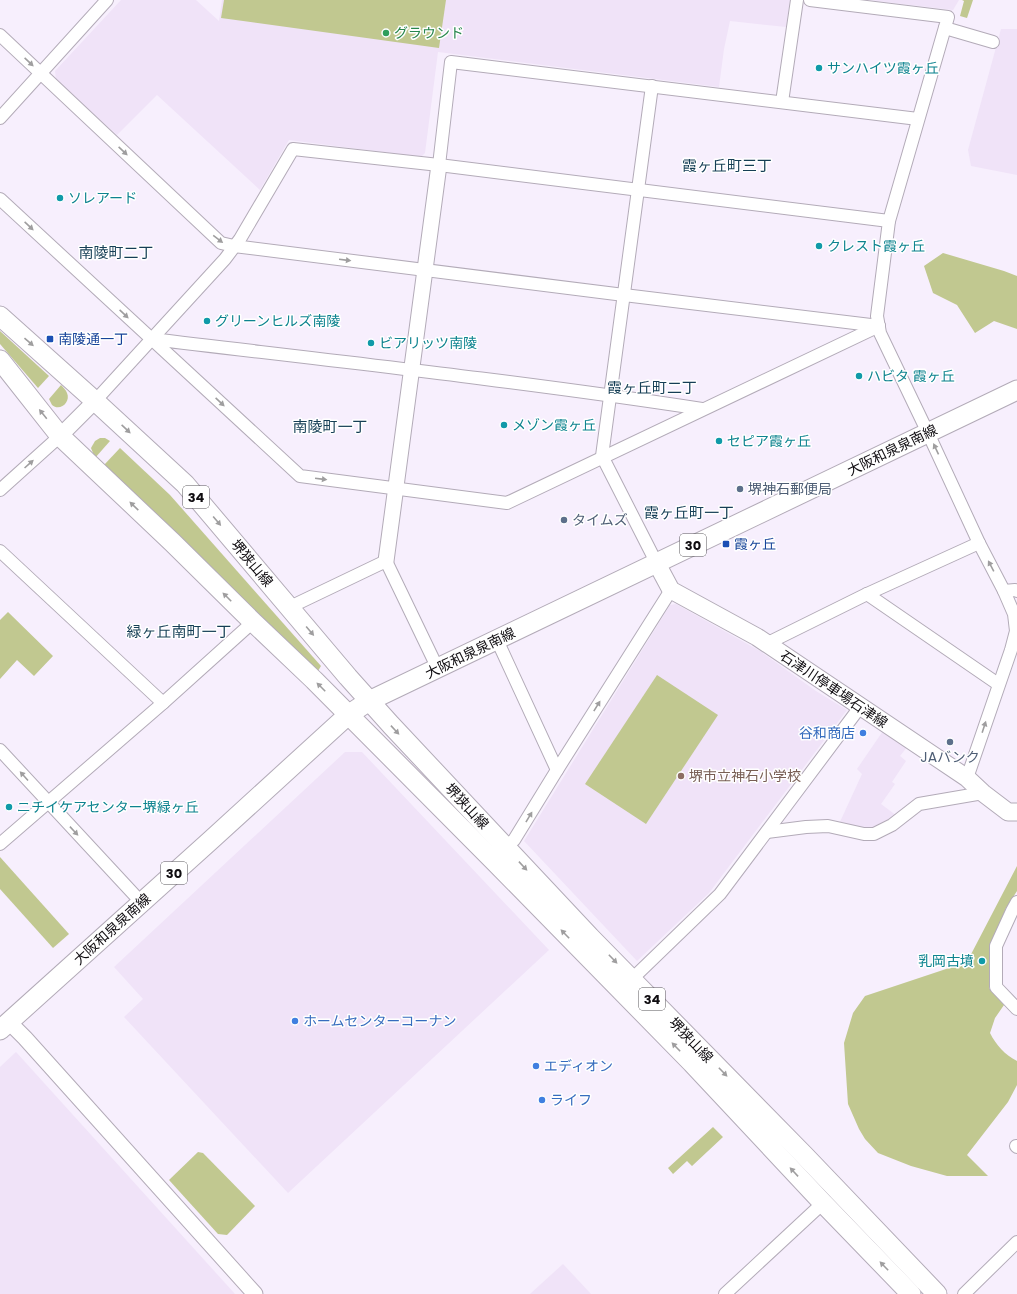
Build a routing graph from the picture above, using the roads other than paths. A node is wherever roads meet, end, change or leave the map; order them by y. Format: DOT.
graph roads {
  1 [pos="107,0"];
  2 [pos="797,0"];
  3 [pos="810,0"];
  4 [pos="945,28"];
  5 [pos="0,35"];
  6 [pos="992,42"];
  7 [pos="41,73"];
  8 [pos="652,86"];
  9 [pos="782,102"];
  10 [pos="0,118"];
  11 [pos="918,119"];
  12 [pos="439,165"];
  13 [pos="639,190"];
  14 [pos="0,199"];
  15 [pos="889,221"];
  16 [pos="234,246"];
  17 [pos="425,270"];
  18 [pos="624,295"];
  19 [pos="0,316"];
  20 [pos="879,326"];
  21 [pos="151,339"];
  22 [pos="0,360"];
  23 [pos="412,370"];
  24 [pos="1017,390"];
  25 [pos="611,395"];
  26 [pos="95,401"];
  27 [pos="702,409"];
  28 [pos="928,433"];
  29 [pos="60,436"];
  30 [pos="602,456"];
  31 [pos="396,488"];
  32 [pos="0,490"];
  33 [pos="979,543"];
  34 [pos="0,551"];
  35 [pos="386,561"];
  36 [pos="656,562"];
  37 [pos="671,590"];
  38 [pos="1004,591"];
  39 [pos="1017,591"];
  40 [pos="867,594"];
  41 [pos="290,607"];
  42 [pos="253,622"];
  43 [pos="497,640"];
  44 [pos="766,644"];
  45 [pos="438,669"];
  46 [pos="998,684"];
  47 [pos="369,701"];
  48 [pos="163,703"];
  49 [pos="860,707"];
  50 [pos="348,715"];
  51 [pos="0,750"];
  52 [pos="557,770"];
  53 [pos="967,778"];
  54 [pos="983,793"];
  55 [pos="48,802"];
  56 [pos="1014,816"];
  57 [pos="767,832"];
  58 [pos="0,844"];
  59 [pos="505,847"];
  60 [pos="141,902"];
  61 [pos="1015,909"];
  62 [pos="632,979"];
  63 [pos="1017,1009"];
  64 [pos="4,1026"];
  65 [pos="823,1203"];
  66 [pos="1017,1242"];
  67 [pos="255,1294"];
  68 [pos="725,1294"];
  69 [pos="911,1294"];
  70 [pos="938,1294"];
  71 [pos="964,1294"];
  1 -- 7 [label="street"];
  2 -- 9 [label="street"];
  3 -- 4 [label="street"];
  4 -- 6 [label="street"];
  4 -- 11 [label="street"];
  5 -- 7 [label="street, one-way"];
  7 -- 10 [label="street"];
  7 -- 16 [label="street, one-way"];
  8 -- 9 [label="street"];
  8 -- 12 [label="street"];
  8 -- 13 [label="street"];
  9 -- 11 [label="street"];
  11 -- 15 [label="street"];
  12 -- 13 [label="street"];
  12 -- 16 [label="street"];
  12 -- 17 [label="street"];
  13 -- 15 [label="street"];
  13 -- 18 [label="street"];
  14 -- 21 [label="street, one-way"];
  15 -- 20 [label="street"];
  16 -- 17 [label="street, one-way"];
  16 -- 21 [label="street"];
  17 -- 18 [label="street"];
  17 -- 23 [label="street"];
  18 -- 20 [label="street"];
  18 -- 25 [label="street"];
  19 -- 26 [label="main road, 堺狭山線 / 34, one-way"];
  20 -- 27 [label="street"];
  20 -- 28 [label="street"];
  21 -- 23 [label="street"];
  21 -- 26 [label="street"];
  21 -- 31 [label="street, one-way"];
  29 -- 22 [label="main road, 堺狭山線 / 34, one-way"];
  23 -- 25 [label="street"];
  23 -- 31 [label="street"];
  24 -- 28 [label="main road, 大阪和泉泉南線 / 30"];
  25 -- 27 [label="street"];
  25 -- 30 [label="street"];
  26 -- 29 [label="street"];
  26 -- 41 [label="main road, 堺狭山線 / 34, one-way"];
  27 -- 30 [label="street"];
  33 -- 28 [label="street, one-way"];
  28 -- 36 [label="main road, 大阪和泉泉南線 / 30"];
  32 -- 29 [label="street, one-way"];
  42 -- 29 [label="main road, 堺狭山線 / 34, one-way"];
  30 -- 31 [label="street"];
  30 -- 36 [label="street"];
  31 -- 35 [label="street"];
  38 -- 33 [label="street, one-way"];
  33 -- 40 [label="street"];
  34 -- 48 [label="street"];
  35 -- 41 [label="street"];
  35 -- 45 [label="street"];
  36 -- 37 [label="main road"];
  36 -- 43 [label="main road, 大阪和泉泉南線 / 30"];
  37 -- 44 [label="main road, 石津川停車場石津線"];
  52 -- 37 [label="street, one-way"];
  38 -- 39 [label="street"];
  38 -- 46 [label="street"];
  40 -- 44 [label="street"];
  40 -- 46 [label="street"];
  41 -- 47 [label="main road, 堺狭山線 / 34, one-way"];
  42 -- 48 [label="street"];
  50 -- 42 [label="main road, 堺狭山線 / 34, one-way"];
  43 -- 45 [label="main road, 大阪和泉泉南線 / 30"];
  43 -- 52 [label="street"];
  44 -- 49 [label="main road, 石津川停車場石津線"];
  45 -- 47 [label="main road, 大阪和泉泉南線 / 30"];
  53 -- 46 [label="street, one-way"];
  47 -- 50 [label="main road, 大阪和泉泉南線 / 30"];
  47 -- 59 [label="main road, 堺狭山線 / 34, one-way"];
  48 -- 55 [label="street"];
  49 -- 53 [label="main road, 石津川停車場石津線"];
  49 -- 57 [label="street"];
  50 -- 60 [label="main road, 大阪和泉泉南線 / 30"];
  65 -- 50 [label="main road, 堺狭山線 / 34, one-way"];
  55 -- 51 [label="street, one-way"];
  59 -- 52 [label="street, one-way"];
  53 -- 54 [label="main road, 石津川停車場石津線"];
  54 -- 56 [label="main road, 石津川停車場石津線"];
  54 -- 57 [label="street"];
  55 -- 58 [label="street"];
  55 -- 60 [label="street, one-way"];
  57 -- 62 [label="street"];
  59 -- 62 [label="main road, 堺狭山線 / 34, one-way"];
  60 -- 64 [label="main road, 大阪和泉泉南線 / 30"];
  61 -- 63 [label="street"];
  62 -- 70 [label="main road, 堺狭山線 / 34, one-way"];
  64 -- 67 [label="street"];
  65 -- 68 [label="street"];
  69 -- 65 [label="main road, 堺狭山線 / 34, one-way"];
  66 -- 71 [label="street"];
}
